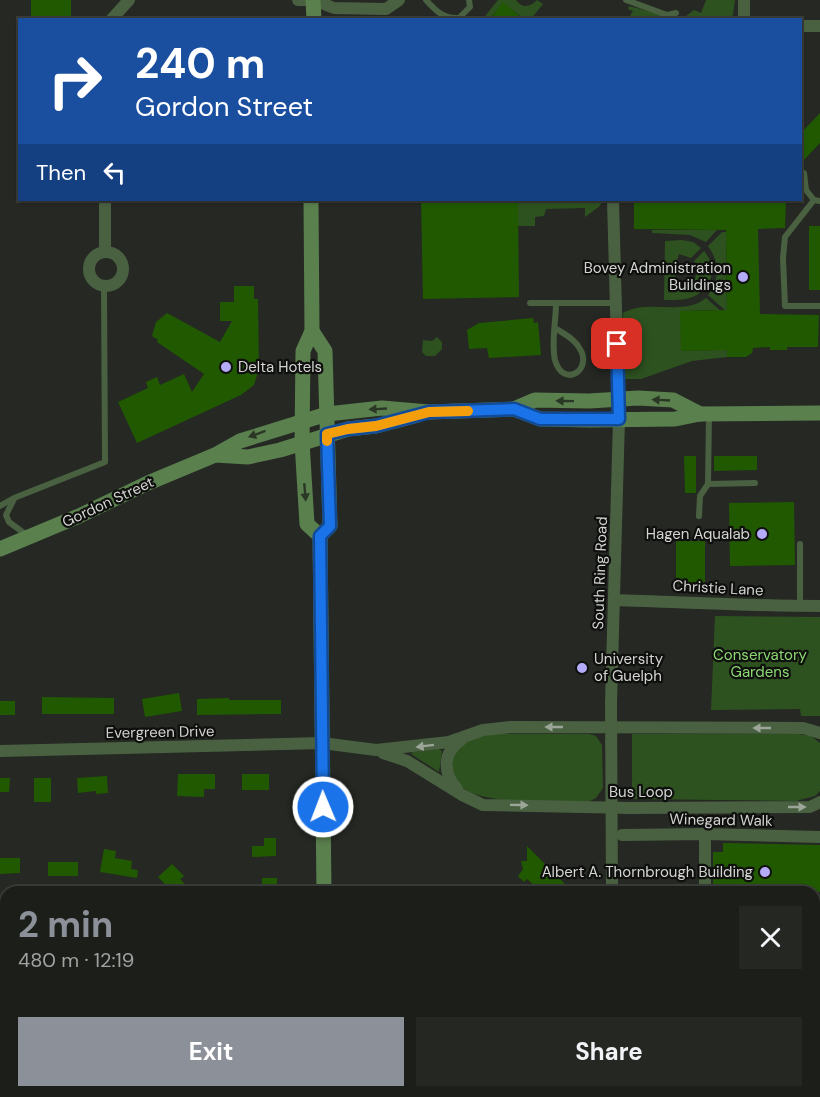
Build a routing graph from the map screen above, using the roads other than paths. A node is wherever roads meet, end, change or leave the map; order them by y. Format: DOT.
graph roads {
  1 [pos="129,0"];
  2 [pos="298,0"];
  3 [pos="314,0"];
  4 [pos="399,0"];
  5 [pos="426,0"];
  6 [pos="475,0"];
  7 [pos="626,0"];
  8 [pos="744,0"];
  9 [pos="469,3"];
  10 [pos="676,13"];
  11 [pos="113,18"];
  12 [pos="314,18"];
  13 [pos="446,18"];
  14 [pos="459,18"];
  15 [pos="744,18"];
  16 [pos="802,26"];
  17 [pos="820,26"];
  18 [pos="804,173"];
  19 [pos="817,200"];
  20 [pos="105,201"];
  21 [pos="311,201"];
  22 [pos="613,201"];
  23 [pos="105,252"];
  24 [pos="104,286"];
  25 [pos="530,303"];
  26 [pos="556,303"];
  27 [pos="616,303"];
  28 [pos="820,306"];
  29 [pos="555,328"];
  30 [pos="312,332"];
  31 [pos="619,399"];
  32 [pos="514,409"];
  33 [pos="429,412"];
  34 [pos="820,413"];
  35 [pos="327,414"];
  36 [pos="704,414"];
  37 [pos="619,419"];
  38 [pos="303,421"];
  39 [pos="327,434"];
  40 [pos="302,442"];
  41 [pos="215,455"];
  42 [pos="755,483"];
  43 [pos="708,484"];
  44 [pos="14,498"];
  45 [pos="0,506"];
  46 [pos="699,516"];
  47 [pos="320,536"];
  48 [pos="29,537"];
  49 [pos="800,544"];
  50 [pos="0,549"];
  51 [pos="614,600"];
  52 [pos="800,606"];
  53 [pos="820,606"];
  54 [pos="612,728"];
  55 [pos="820,733"];
  56 [pos="472,734"];
  57 [pos="322,743"];
  58 [pos="376,750"];
  59 [pos="0,751"];
  60 [pos="462,795"];
  61 [pos="820,802"];
  62 [pos="613,807"];
  63 [pos="705,834"];
  64 [pos="621,835"];
  65 [pos="820,837"];
  66 [pos="324,886"];
  67 [pos="612,886"];
  68 [pos="705,886"];
  1 -- 11 [label="street"];
  2 -- 3 [label="street"];
  3 -- 4 [label="street"];
  3 -- 12 [label="main road"];
  5 -- 13 [label="lane"];
  6 -- 9 [label="lane"];
  7 -- 10 [label="lane"];
  8 -- 15 [label="street"];
  9 -- 14 [label="lane"];
  16 -- 17 [label="street"];
  18 -- 19 [label="lane"];
  19 -- 28 [label="lane"];
  20 -- 23 [label="street"];
  21 -- 30 [label="main road"];
  22 -- 27 [label="street, South Ring Road"];
  23 -- 24 [label="street"];
  23 -- 24 [label="street"];
  24 -- 44 [label="lane"];
  25 -- 26 [label="lane"];
  26 -- 27 [label="lane"];
  26 -- 29 [label="lane"];
  27 -- 31 [label="street, South Ring Road"];
  29 -- 29 [label="lane"];
  30 -- 35 [label="main road"];
  30 -- 38 [label="main road"];
  31 -- 32 [label="main road, Gordon Street, one-way"];
  36 -- 31 [label="main road, Gordon Street, one-way"];
  31 -- 37 [label="street, South Ring Road"];
  32 -- 33 [label="main road, Gordon Street"];
  32 -- 37 [label="main road, Gordon Street"];
  33 -- 35 [label="main road, Gordon Street, one-way"];
  33 -- 39 [label="main road, Gordon Street"];
  34 -- 36 [label="main road, Gordon Street"];
  35 -- 38 [label="main road, Gordon Street"];
  35 -- 39 [label="main road"];
  36 -- 37 [label="main road, Gordon Street"];
  36 -- 43 [label="lane"];
  37 -- 51 [label="street, South Ring Road"];
  38 -- 40 [label="main road"];
  38 -- 41 [label="main road, Gordon Street, one-way"];
  39 -- 40 [label="main road, Gordon Street"];
  39 -- 47 [label="main road"];
  40 -- 41 [label="main road, Gordon Street"];
  40 -- 47 [label="main road, one-way"];
  41 -- 48 [label="main road, Gordon Street"];
  42 -- 43 [label="lane"];
  43 -- 46 [label="lane"];
  44 -- 45 [label="lane"];
  44 -- 48 [label="lane"];
  47 -- 57 [label="main road"];
  48 -- 50 [label="main road, Gordon Street"];
  49 -- 52 [label="lane"];
  51 -- 52 [label="street, Christie Lane"];
  51 -- 54 [label="street, South Ring Road"];
  52 -- 53 [label="street, Christie Lane"];
  55 -- 54 [label="street, Bus Loop, one-way"];
  54 -- 56 [label="street, Bus Loop, one-way"];
  54 -- 62 [label="street, South Ring Road"];
  56 -- 58 [label="street, Bus Loop, one-way"];
  56 -- 60 [label="street, Bus Loop"];
  57 -- 58 [label="street, Bus Loop"];
  57 -- 59 [label="street, Evergreen Drive"];
  57 -- 66 [label="main road"];
  58 -- 60 [label="street, Bus Loop"];
  60 -- 62 [label="street, Bus Loop, one-way"];
  62 -- 61 [label="street, Bus Loop, one-way"];
  62 -- 67 [label="street, South Ring Road"];
  63 -- 64 [label="street, Winegard Walk"];
  63 -- 65 [label="street, Winegard Walk"];
  63 -- 68 [label="street"];
}
